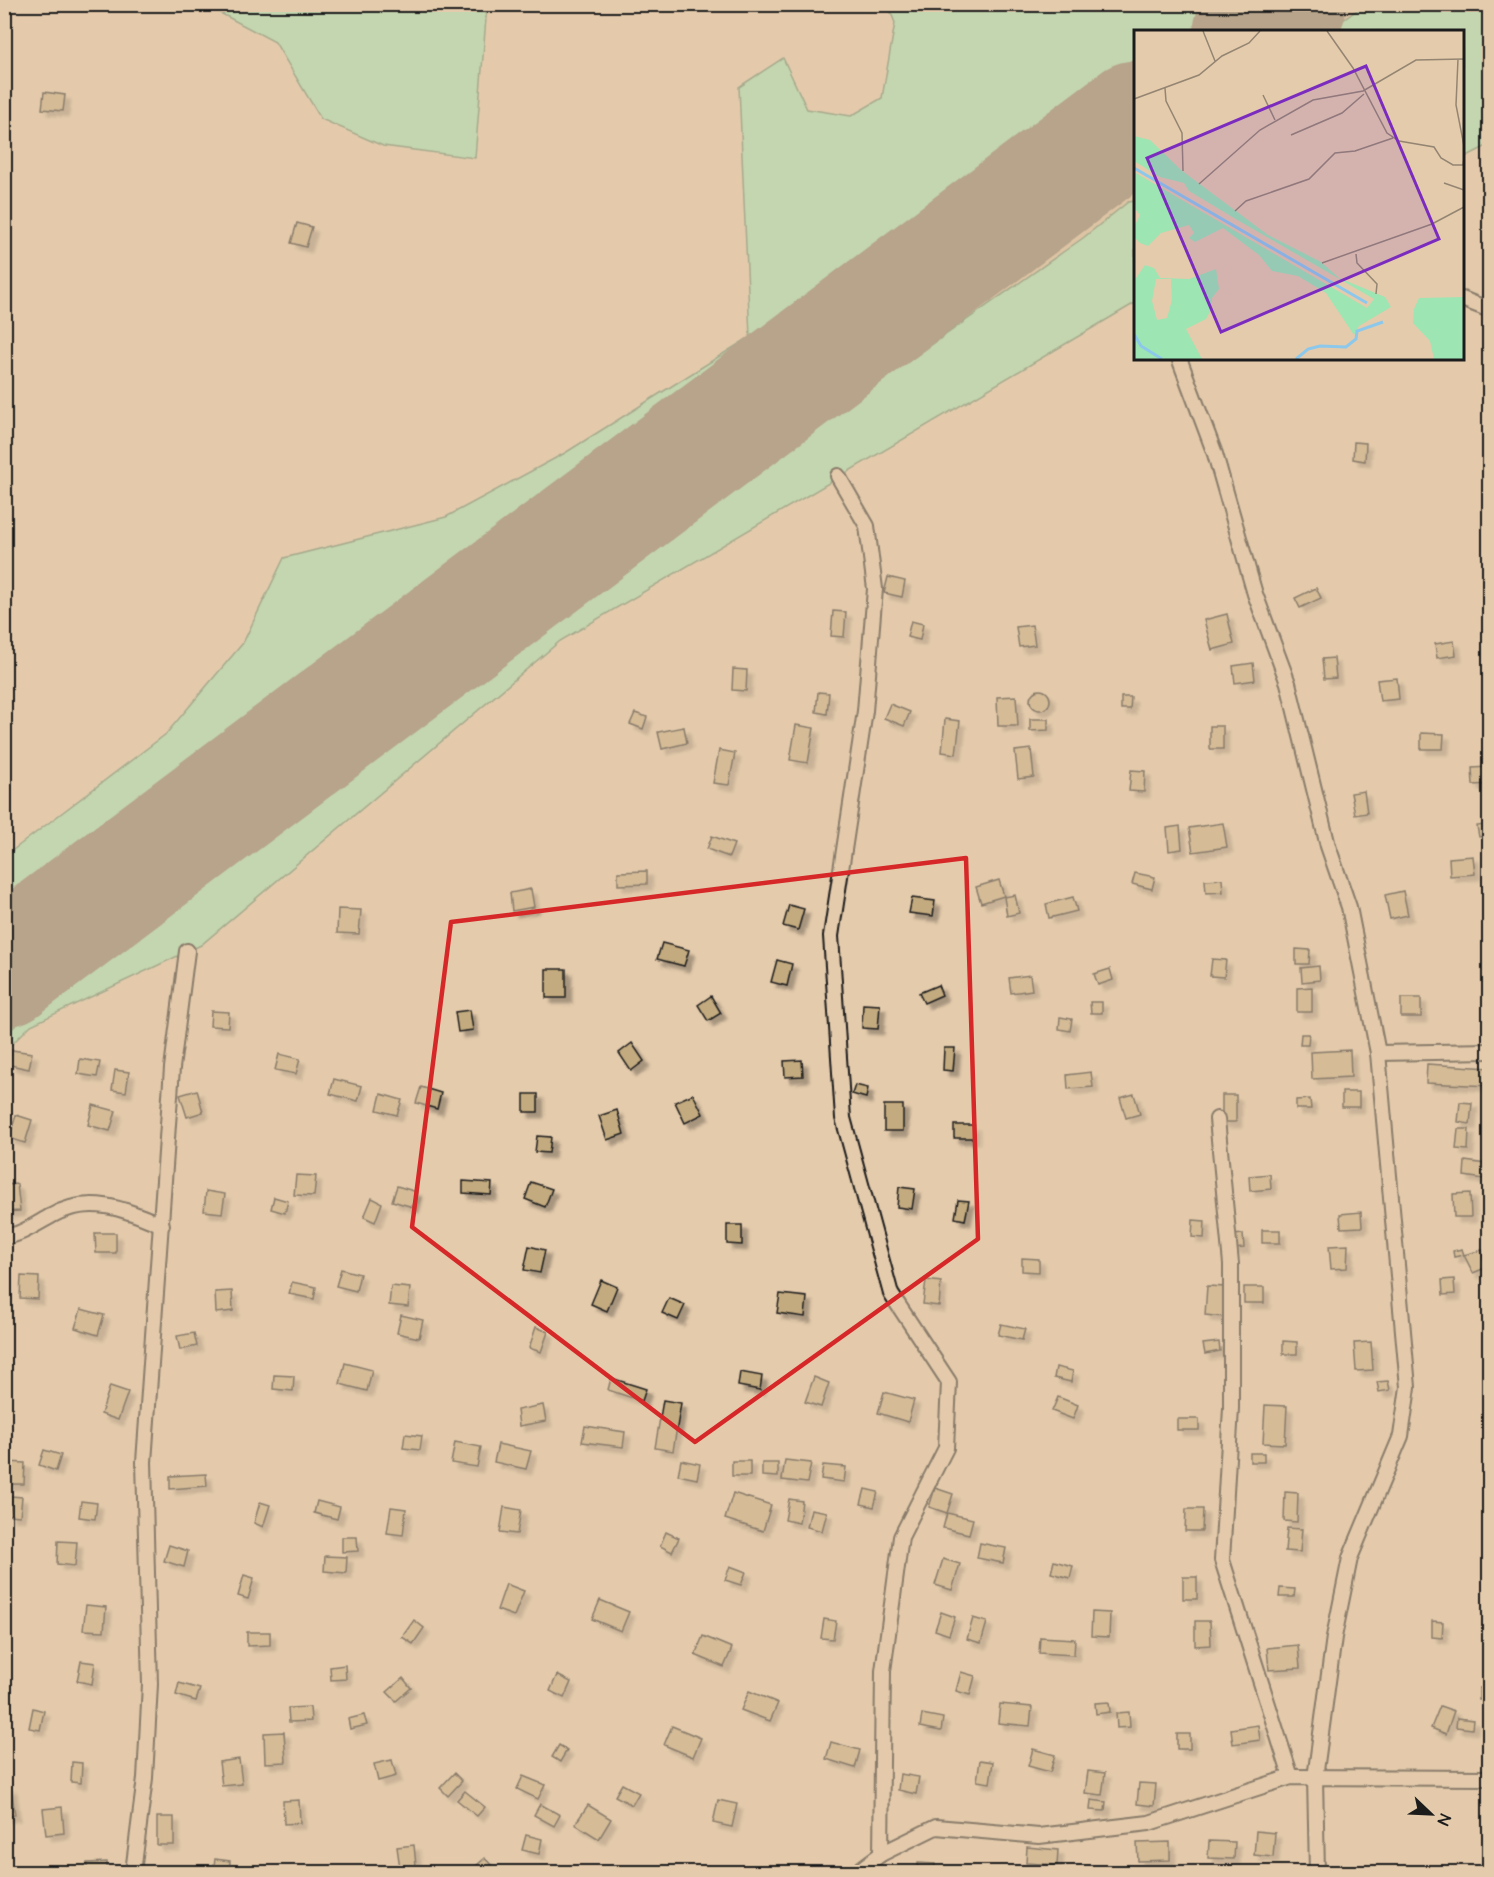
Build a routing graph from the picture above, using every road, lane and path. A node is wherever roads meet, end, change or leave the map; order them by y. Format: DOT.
graph roads {
  1 [pos="1464,300"];
  2 [pos="1490,310"];
  3 [pos="1180,360"];
  4 [pos="838,476"];
  5 [pos="187,951"];
  6 [pos="1490,1051"];
  7 [pos="1378,1053"];
  8 [pos="1217,1119"];
  9 [pos="162,1225"];
  10 [pos="4,1237"];
  11 [pos="1291,1777"];
  12 [pos="1315,1778"];
  13 [pos="1490,1778"];
  14 [pos="881,1854"];
  15 [pos="134,1872"];
  16 [pos="857,1872"];
  17 [pos="1317,1872"];
  1 -- 2 [label="street"];
  3 -- 7 [label="street"];
  4 -- 14 [label="street"];
  5 -- 9 [label="street"];
  6 -- 7 [label="street"];
  7 -- 12 [label="street"];
  8 -- 11 [label="street"];
  9 -- 10 [label="street"];
  9 -- 15 [label="street"];
  11 -- 12 [label="street"];
  11 -- 14 [label="street"];
  12 -- 13 [label="street"];
  12 -- 17 [label="street"];
  14 -- 16 [label="street"];
}
